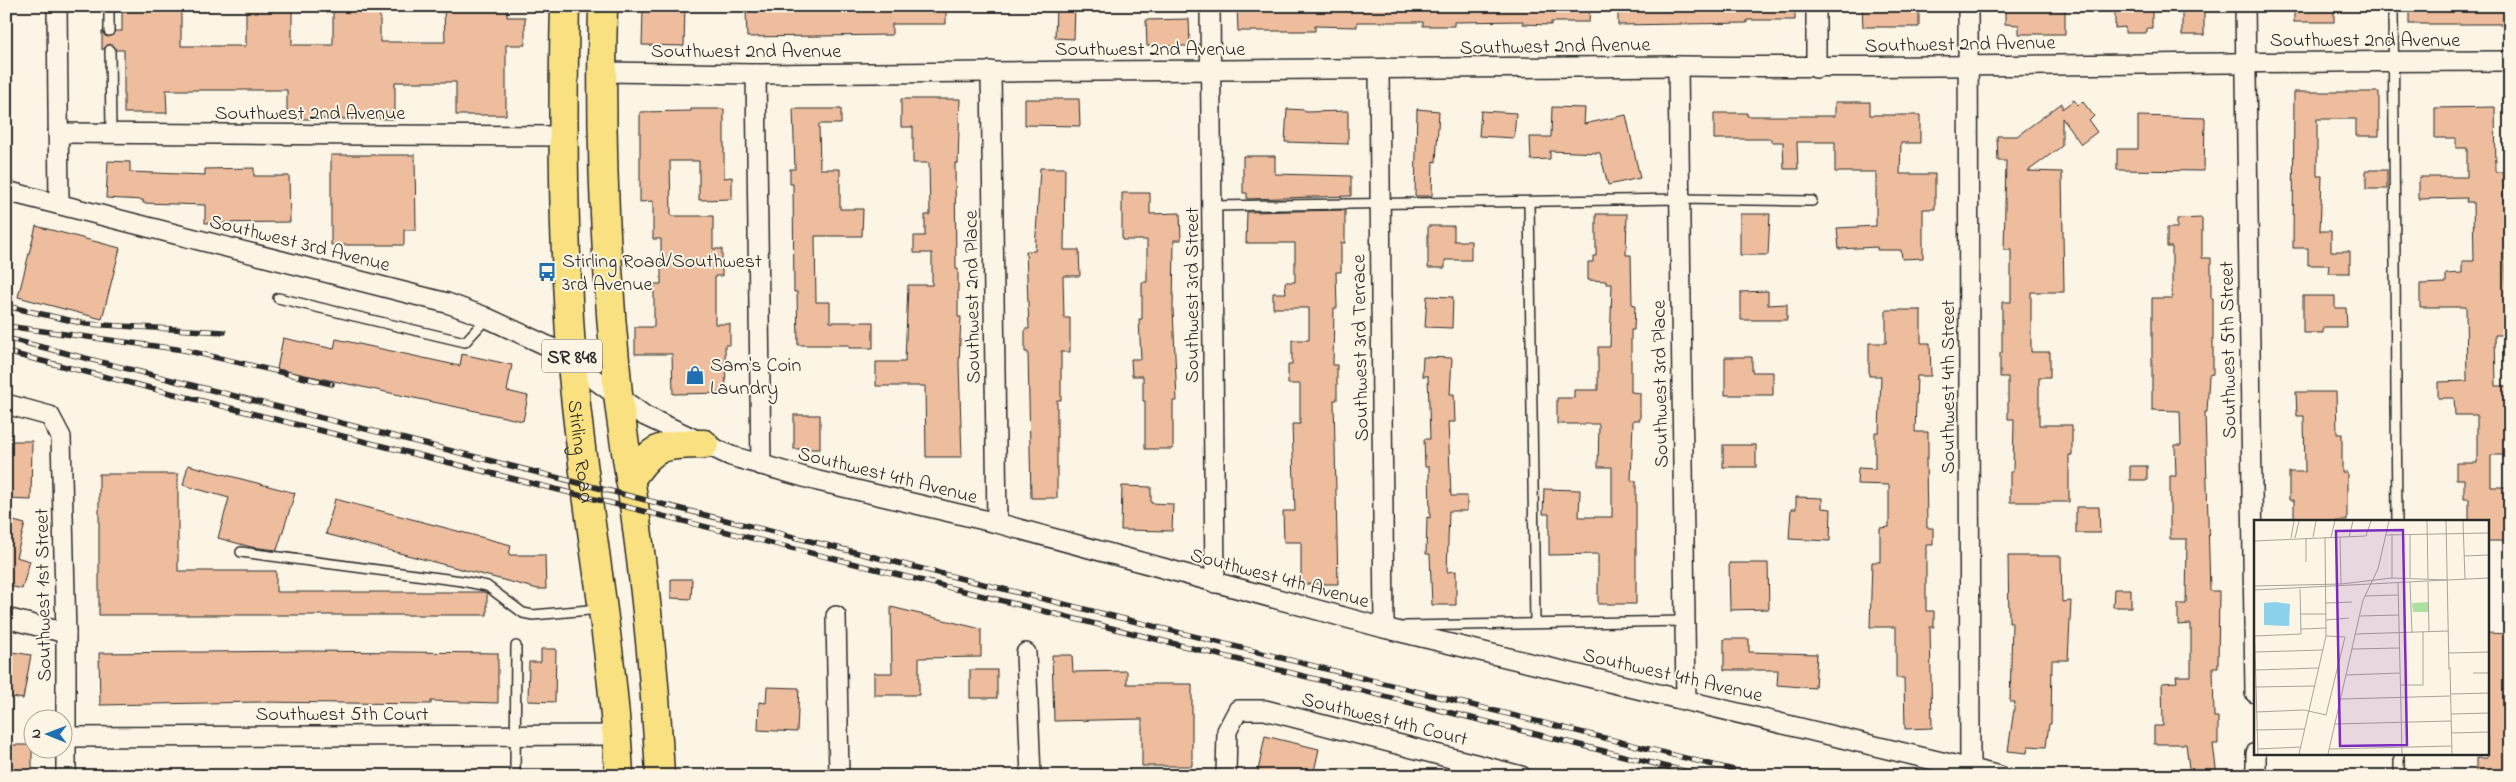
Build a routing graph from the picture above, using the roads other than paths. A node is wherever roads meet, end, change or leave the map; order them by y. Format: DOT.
graph roads {
  1 [pos="57,6"];
  2 [pos="109,6"];
  3 [pos="565,6"];
  4 [pos="603,6"];
  5 [pos="1210,6"];
  6 [pos="1816,6"];
  7 [pos="1968,6"];
  8 [pos="2245,6"];
  9 [pos="2393,6"];
  10 [pos="109,31"];
  11 [pos="110,50"];
  12 [pos="2393,61"];
  13 [pos="2510,61"];
  14 [pos="2244,62"];
  15 [pos="1678,66"];
  16 [pos="1969,66"];
  17 [pos="1816,68"];
  18 [pos="1379,69"];
  19 [pos="1212,70"];
  20 [pos="990,71"];
  21 [pos="601,72"];
  22 [pos="756,74"];
  23 [pos="58,133"];
  24 [pos="111,133"];
  25 [pos="562,136"];
  26 [pos="6,191"];
  27 [pos="1679,199"];
  28 [pos="1812,201"];
  29 [pos="1529,202"];
  30 [pos="60,204"];
  31 [pos="1380,204"];
  32 [pos="1213,206"];
  33 [pos="278,298"];
  34 [pos="487,318"];
  35 [pos="572,364"];
  36 [pos="618,396"];
  37 [pos="6,404"];
  38 [pos="704,444"];
  39 [pos="761,465"];
  40 [pos="630,480"];
  41 [pos="2397,520"];
  42 [pos="997,523"];
  43 [pos="241,552"];
  44 [pos="1216,583"];
  45 [pos="603,609"];
  46 [pos="836,616"];
  47 [pos="6,618"];
  48 [pos="1685,621"];
  49 [pos="1535,623"];
  50 [pos="1384,628"];
  51 [pos="66,634"];
  52 [pos="2254,636"];
  53 [pos="516,646"];
  54 [pos="1026,653"];
  55 [pos="1686,700"];
  56 [pos="67,710"];
  57 [pos="516,735"];
  58 [pos="617,735"];
  59 [pos="72,737"];
  60 [pos="2256,754"];
  61 [pos="2399,754"];
  62 [pos="66,760"];
  63 [pos="1970,768"];
  64 [pos="66,776"];
  65 [pos="515,776"];
  66 [pos="618,776"];
  67 [pos="660,776"];
  68 [pos="839,776"];
  69 [pos="1031,776"];
  70 [pos="1226,776"];
  71 [pos="1520,776"];
  72 [pos="2000,776"];
  73 [pos="2256,776"];
  74 [pos="2399,776"];
  1 -- 23 [label="street"];
  2 -- 10 [label="lane"];
  3 -- 25 [label="main road, Stirling Road / SR 848"];
  4 -- 21 [label="main road, SR 848"];
  5 -- 19 [label="street, Southwest 3rd Street"];
  6 -- 17 [label="street"];
  7 -- 16 [label="street, Southwest 4th Street"];
  8 -- 14 [label="street, Southwest 5th Street"];
  9 -- 12 [label="lane"];
  11 -- 24 [label="lane"];
  12 -- 13 [label="street, Southwest 2nd Avenue"];
  12 -- 14 [label="street, Southwest 2nd Avenue"];
  12 -- 41 [label="lane"];
  14 -- 16 [label="street, Southwest 2nd Avenue"];
  14 -- 52 [label="street, Southwest 5th Street"];
  15 -- 17 [label="street, Southwest 2nd Avenue"];
  15 -- 18 [label="street, Southwest 2nd Avenue"];
  15 -- 27 [label="street, Southwest 3rd Place"];
  16 -- 17 [label="street, Southwest 2nd Avenue"];
  16 -- 63 [label="street, Southwest 4th Street"];
  18 -- 19 [label="street, Southwest 2nd Avenue"];
  18 -- 31 [label="street, Southwest 3rd Terrace"];
  19 -- 20 [label="street, Southwest 2nd Avenue"];
  19 -- 32 [label="street, Southwest 3rd Street"];
  20 -- 22 [label="street, Southwest 2nd Avenue"];
  20 -- 42 [label="street, Southwest 2nd Place"];
  21 -- 22 [label="street, Southwest 2nd Avenue"];
  21 -- 36 [label="main road, SR 848"];
  22 -- 39 [label="street"];
  23 -- 24 [label="street, Southwest 2nd Avenue"];
  23 -- 30 [label="street"];
  24 -- 25 [label="street, Southwest 2nd Avenue"];
  25 -- 35 [label="main road, Stirling Road / SR 848"];
  26 -- 30 [label="street, Southwest 3rd Avenue"];
  27 -- 28 [label="lane"];
  27 -- 29 [label="lane"];
  27 -- 48 [label="street, Southwest 3rd Place"];
  29 -- 31 [label="lane"];
  29 -- 49 [label="lane"];
  30 -- 34 [label="street, Southwest 3rd Avenue"];
  31 -- 32 [label="lane"];
  31 -- 50 [label="street, Southwest 3rd Terrace"];
  32 -- 44 [label="street, Southwest 3rd Street"];
  33 -- 34 [label="lane"];
  34 -- 35 [label="street, Southwest 3rd Avenue"];
  35 -- 36 [label="street, Southwest 4th Avenue"];
  35 -- 45 [label="main road, Stirling Road / SR 848"];
  36 -- 38 [label="street, Southwest 4th Avenue"];
  36 -- 40 [label="main road, SR 848"];
  37 -- 51 [label="street, Southwest 1st Street"];
  38 -- 39 [label="street, Southwest 4th Avenue"];
  38 -- 40 [label="main road"];
  39 -- 42 [label="street, Southwest 4th Avenue"];
  40 -- 67 [label="main road, SR 848"];
  42 -- 44 [label="street, Southwest 4th Avenue"];
  43 -- 45 [label="lane"];
  44 -- 50 [label="street, Southwest 4th Avenue"];
  45 -- 58 [label="main road, Stirling Road / SR 848"];
  46 -- 68 [label="street"];
  47 -- 51 [label="street"];
  48 -- 49 [label="lane"];
  48 -- 55 [label="street, Southwest 3rd Place"];
  49 -- 50 [label="lane"];
  50 -- 55 [label="street, Southwest 4th Avenue"];
  51 -- 56 [label="street, Southwest 1st Street"];
  53 -- 57 [label="lane"];
  54 -- 69 [label="street"];
  55 -- 63 [label="street, Southwest 4th Avenue"];
  57 -- 58 [label="street, Southwest 5th Court"];
  57 -- 59 [label="street, Southwest 5th Court"];
  57 -- 65 [label="lane"];
  58 -- 66 [label="main road, Stirling Road / SR 848"];
  60 -- 73 [label="street"];
  61 -- 74 [label="lane"];
  62 -- 64 [label="street, Southwest 1st Street"];
  63 -- 72 [label="street, Southwest 4th Avenue"];
  70 -- 71 [label="street, Southwest 4th Court"];
}
